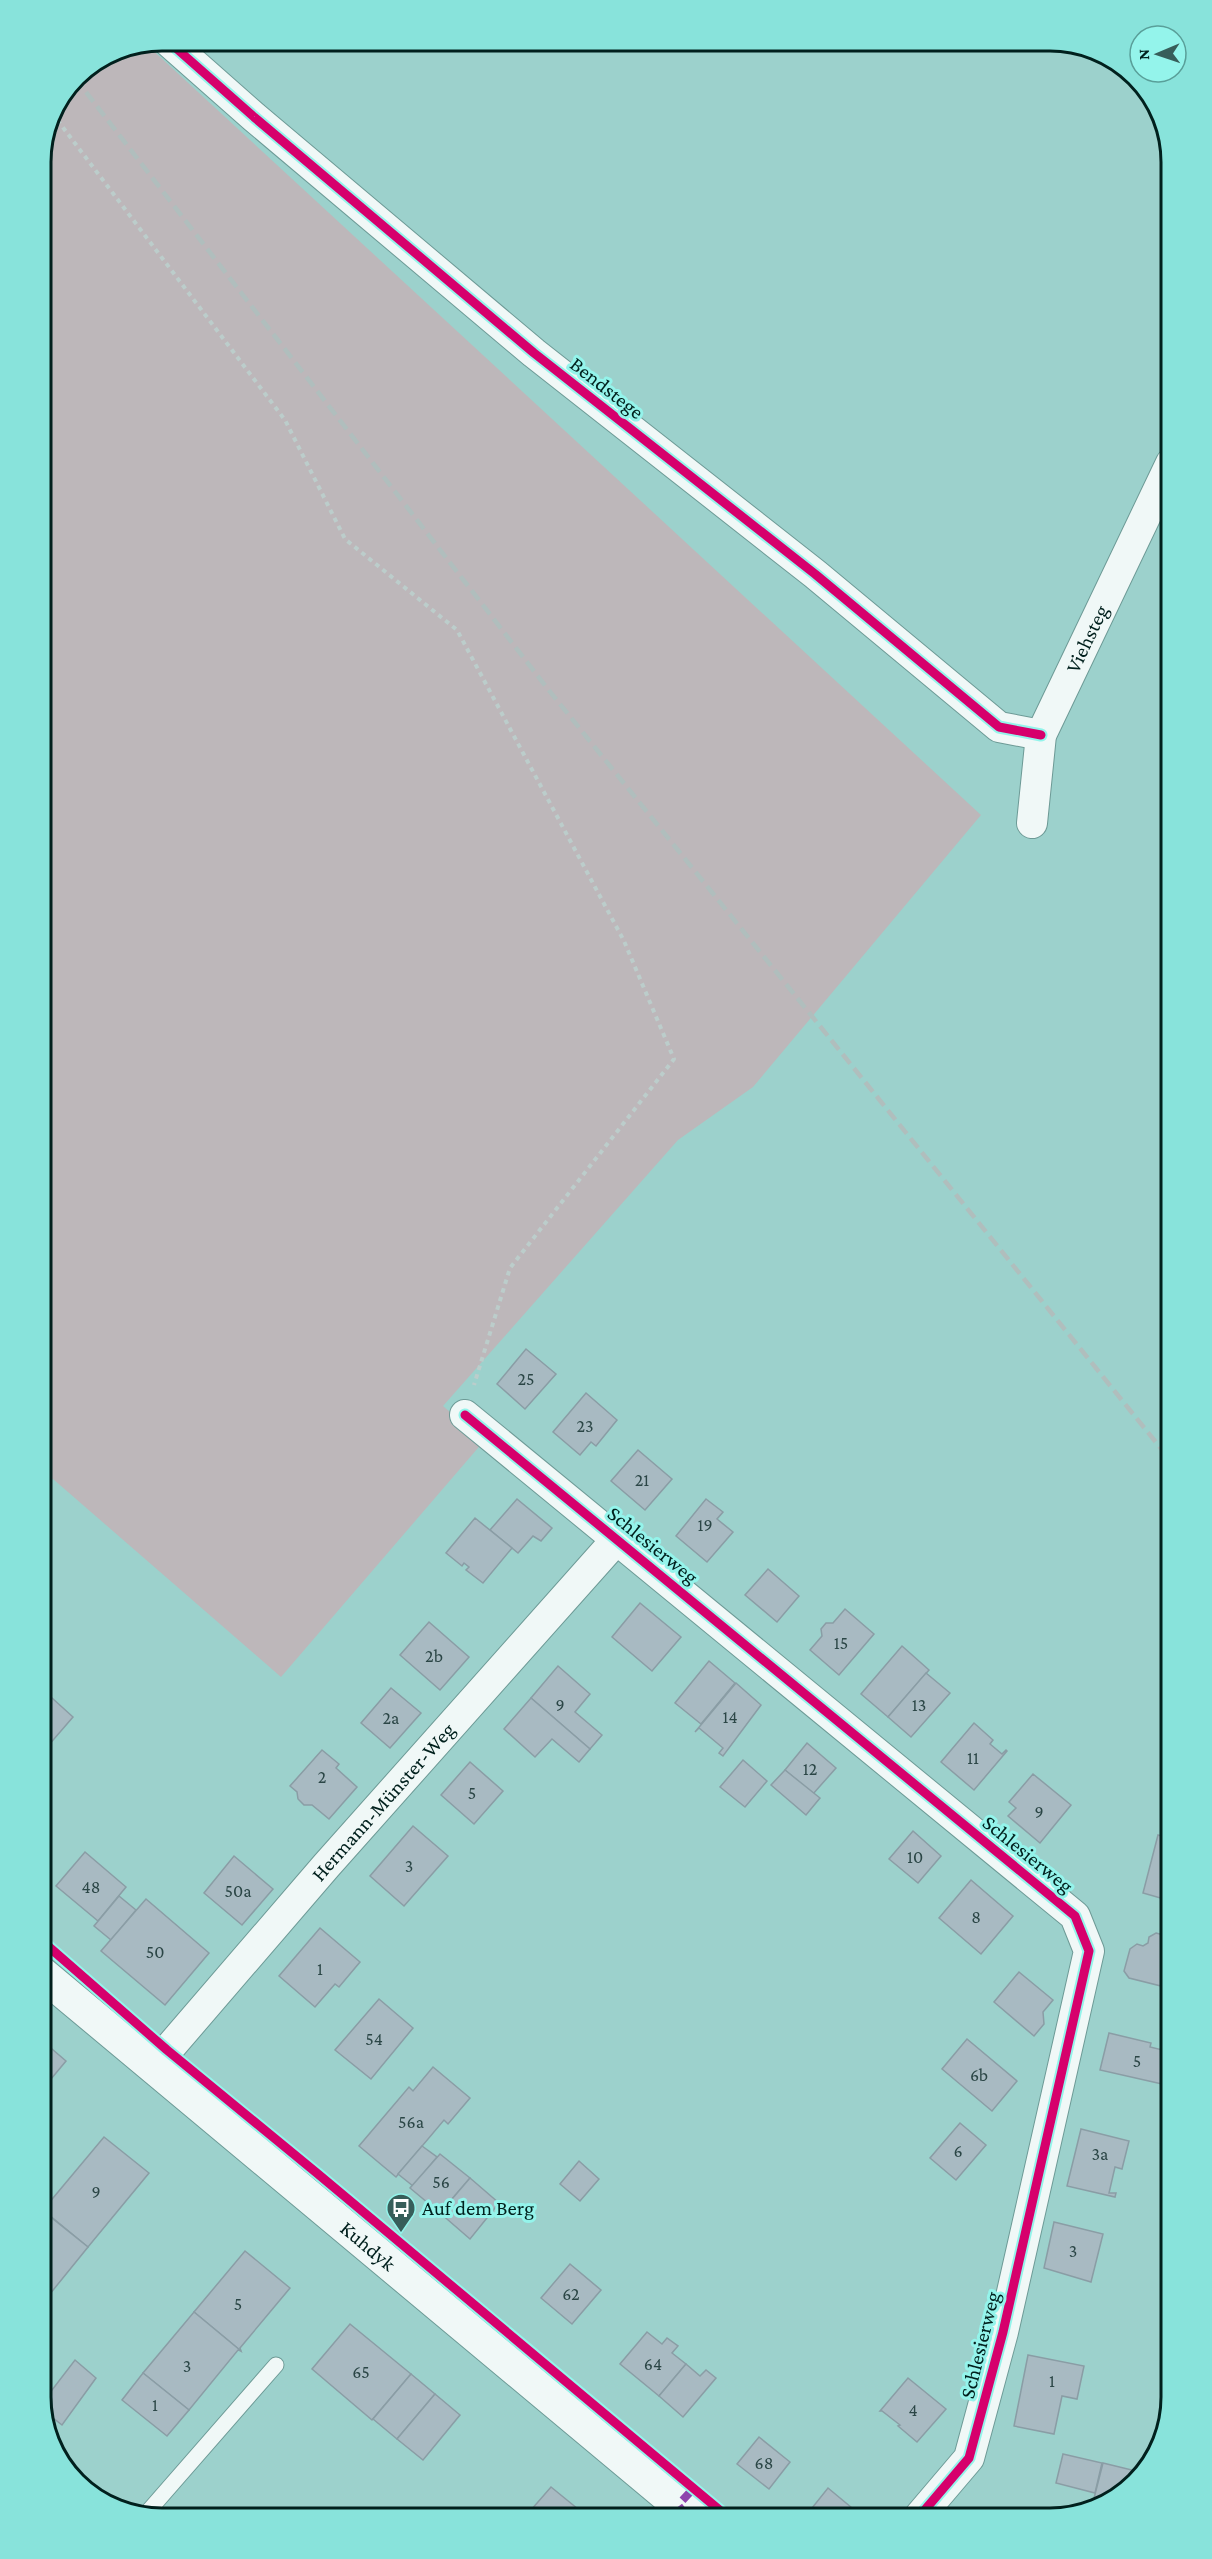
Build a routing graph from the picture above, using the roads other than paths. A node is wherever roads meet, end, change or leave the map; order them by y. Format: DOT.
graph roads {
  1 [pos="180,51"];
  2 [pos="1161,486"];
  3 [pos="1041,735"];
  4 [pos="1032,823"];
  5 [pos="465,1414"];
  6 [pos="617,1539"];
  7 [pos="51,1982"];
  8 [pos="153,2067"];
  9 [pos="276,2365"];
  10 [pos="152,2508"];
  11 [pos="672,2508"];
  12 [pos="926,2508"];
  1 -- 3 [label="street, Bendstege"];
  2 -- 3 [label="street, Viehsteg"];
  3 -- 4 [label="street, Viehsteg"];
  5 -- 6 [label="street, Schlesierweg"];
  6 -- 8 [label="street, Hermann-Münster-Weg"];
  6 -- 12 [label="street, Schlesierweg"];
  7 -- 8 [label="main road, Kuhdyk"];
  8 -- 11 [label="main road, Kuhdyk"];
  9 -- 10 [label="lane"];
}
